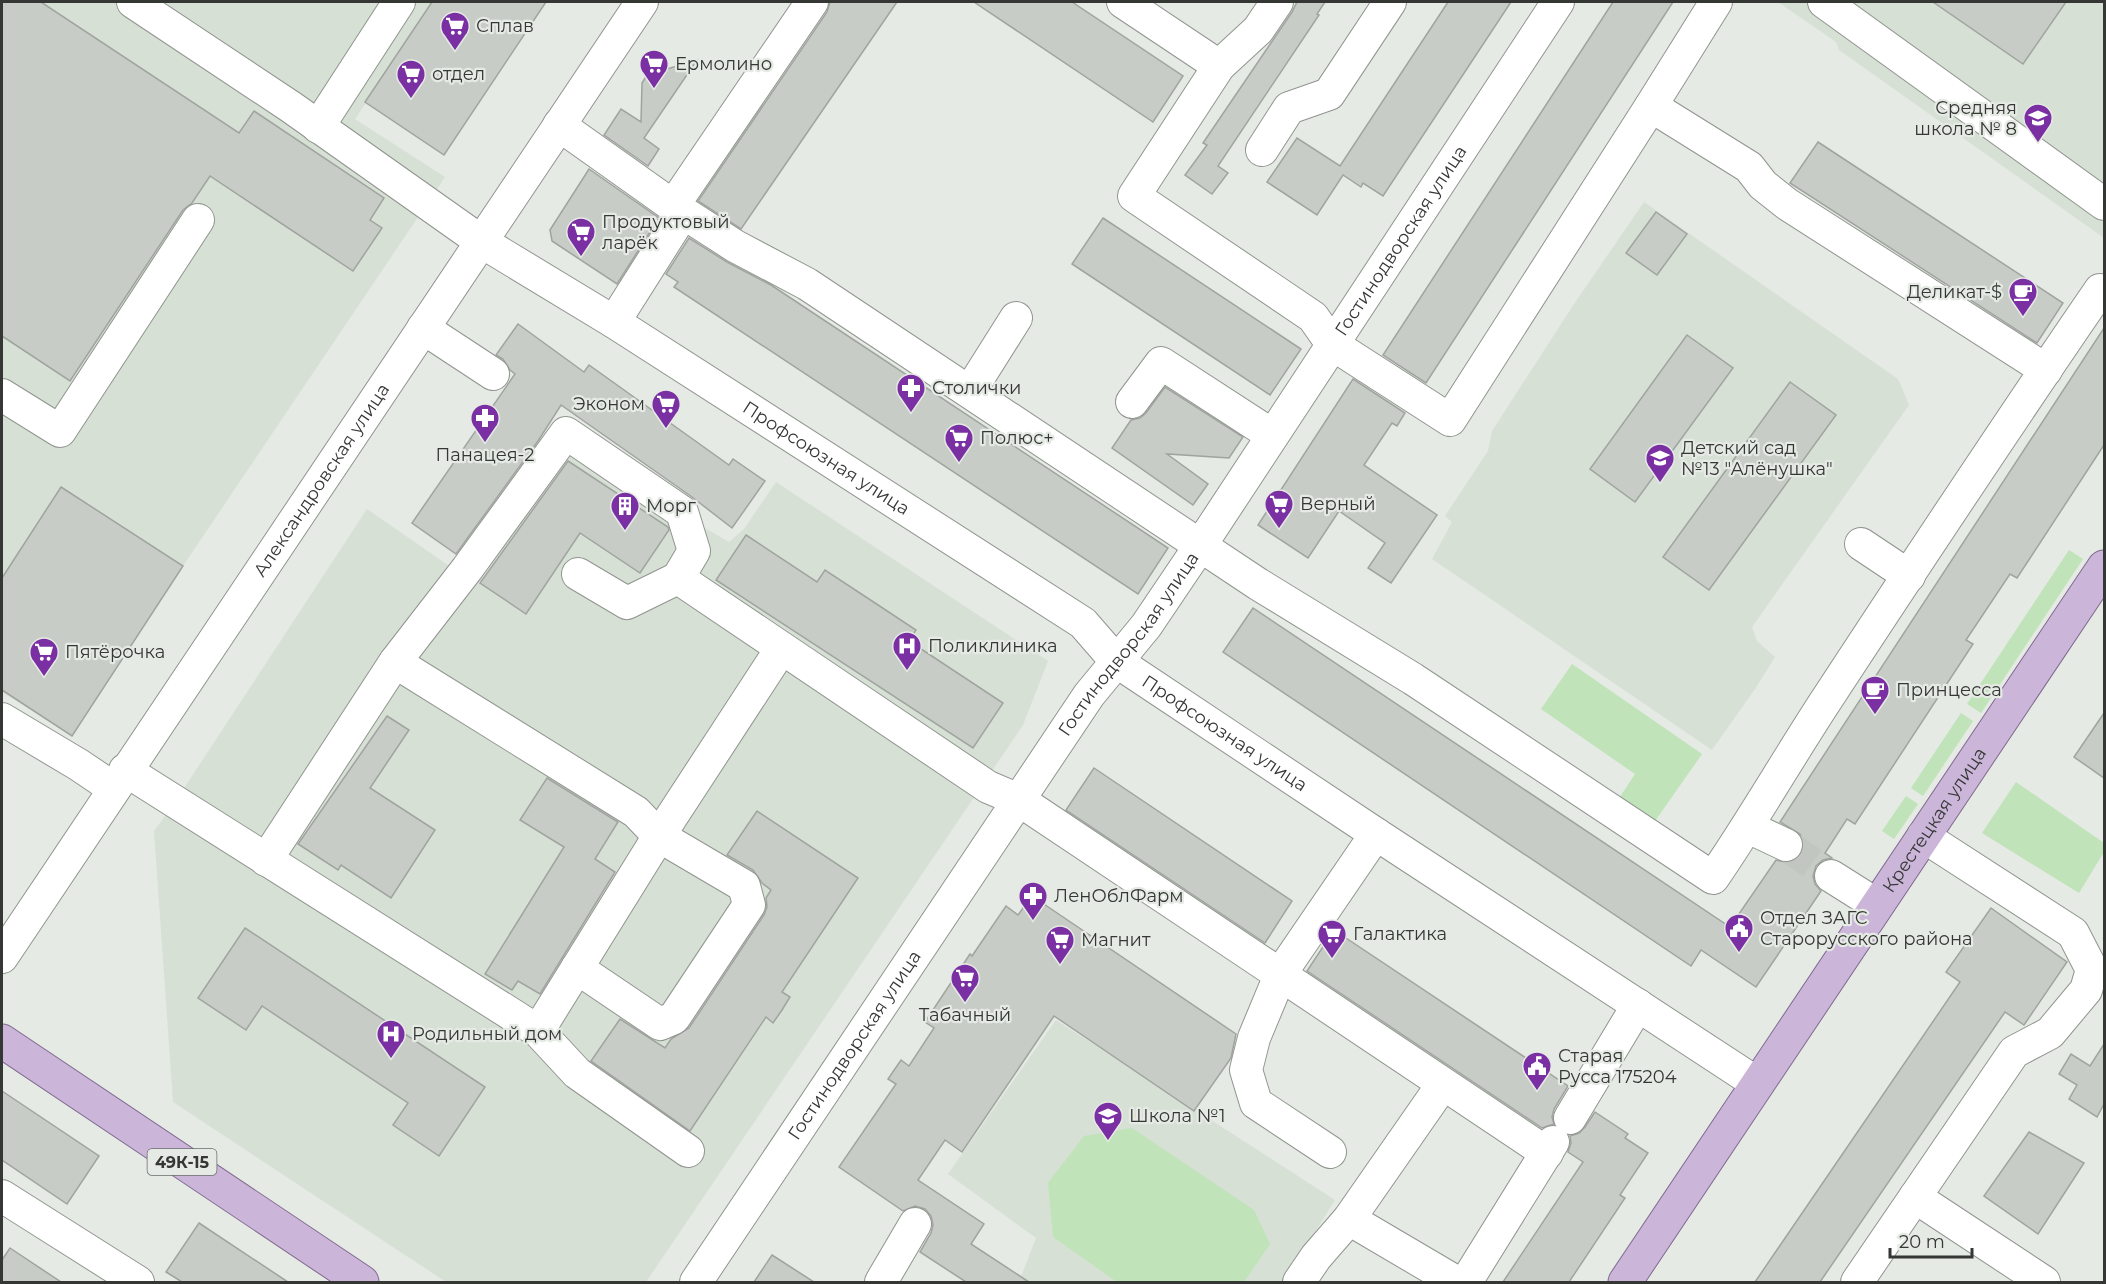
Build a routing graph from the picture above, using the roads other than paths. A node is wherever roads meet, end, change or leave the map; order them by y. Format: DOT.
graph roads {
  1 [pos="134,2"];
  2 [pos="399,2"];
  3 [pos="642,2"];
  4 [pos="812,2"];
  5 [pos="1123,2"];
  6 [pos="1277,2"];
  7 [pos="1390,2"];
  8 [pos="1558,2"];
  9 [pos="1716,2"];
  10 [pos="1824,2"];
  11 [pos="1220,66"];
  12 [pos="1651,106"];
  13 [pos="559,125"];
  14 [pos="318,127"];
  15 [pos="1262,150"];
  16 [pos="2104,204"];
  17 [pos="678,209"];
  18 [pos="198,220"];
  19 [pos="482,242"];
  20 [pos="2104,292"];
  21 [pos="1016,318"];
  22 [pos="614,322"];
  23 [pos="423,328"];
  24 [pos="1332,344"];
  25 [pos="2046,370"];
  26 [pos="493,374"];
  27 [pos="970,391"];
  28 [pos="2,394"];
  29 [pos="1132,402"];
  30 [pos="1272,435"];
  31 [pos="1861,544"];
  32 [pos="1200,546"];
  33 [pos="2104,567"];
  34 [pos="578,574"];
  35 [pos="1909,576"];
  36 [pos="678,578"];
  37 [pos="781,649"];
  38 [pos="1116,661"];
  39 [pos="395,662"];
  40 [pos="2,719"];
  41 [pos="119,779"];
  42 [pos="1019,800"];
  43 [pos="1748,827"];
  44 [pos="1376,834"];
  45 [pos="659,836"];
  46 [pos="1923,836"];
  47 [pos="1786,845"];
  48 [pos="266,860"];
  49 [pos="1831,876"];
  50 [pos="1877,906"];
  51 [pos="2,957"];
  52 [pos="577,968"];
  53 [pos="1281,974"];
  54 [pos="2095,996"];
  55 [pos="1638,1005"];
  56 [pos="538,1031"];
  57 [pos="2,1041"];
  58 [pos="1443,1084"];
  59 [pos="1758,1084"];
  60 [pos="1556,1138"];
  61 [pos="688,1150"];
  62 [pos="1330,1152"];
  63 [pos="2,1196"];
  64 [pos="1915,1197"];
  65 [pos="1349,1219"];
  66 [pos="915,1224"];
  67 [pos="138,1282"];
  68 [pos="362,1282"];
  69 [pos="696,1282"];
  70 [pos="881,1282"];
  71 [pos="1299,1282"];
  72 [pos="1456,1282"];
  73 [pos="1466,1282"];
  74 [pos="1625,1282"];
  75 [pos="1857,1282"];
  76 [pos="2043,1282"];
  1 -- 14 [label="street, Профсоюзная улица"];
  2 -- 14 [label="street"];
  3 -- 13 [label="street, Александровская улица"];
  4 -- 17 [label="street"];
  5 -- 11 [label="street"];
  6 -- 11 [label="street"];
  7 -- 15 [label="street"];
  8 -- 24 [label="street, Гостинодворская улица"];
  9 -- 12 [label="street"];
  10 -- 16 [label="street"];
  11 -- 24 [label="street"];
  12 -- 24 [label="street"];
  12 -- 25 [label="street"];
  13 -- 17 [label="street"];
  13 -- 19 [label="street, Александровская улица"];
  14 -- 19 [label="street, Профсоюзная улица"];
  17 -- 22 [label="street"];
  17 -- 27 [label="street"];
  18 -- 28 [label="street"];
  19 -- 22 [label="street, Профсоюзная улица"];
  19 -- 23 [label="street, Александровская улица"];
  20 -- 25 [label="street"];
  21 -- 27 [label="street"];
  22 -- 38 [label="street, Профсоюзная улица"];
  23 -- 26 [label="street"];
  23 -- 41 [label="street, Александровская улица"];
  24 -- 30 [label="street, Гостинодворская улица"];
  25 -- 35 [label="street"];
  27 -- 32 [label="street"];
  29 -- 30 [label="street"];
  30 -- 32 [label="street, Гостинодворская улица"];
  31 -- 35 [label="street"];
  32 -- 38 [label="street, Гостинодворская улица"];
  32 -- 43 [label="street"];
  33 -- 46 [label="main road, Крестецкая улица"];
  34 -- 36 [label="street"];
  35 -- 43 [label="street"];
  36 -- 37 [label="street"];
  36 -- 39 [label="street"];
  37 -- 42 [label="street"];
  37 -- 45 [label="street"];
  38 -- 42 [label="street, Гостинодворская улица"];
  38 -- 44 [label="street, Профсоюзная улица"];
  39 -- 45 [label="street"];
  39 -- 48 [label="street"];
  40 -- 41 [label="street"];
  41 -- 48 [label="street"];
  41 -- 51 [label="street, Александровская улица"];
  42 -- 53 [label="street"];
  42 -- 69 [label="street, Гостинодворская улица"];
  43 -- 47 [label="street"];
  44 -- 53 [label="street"];
  44 -- 55 [label="street, Профсоюзная улица"];
  45 -- 52 [label="street"];
  45 -- 52 [label="street"];
  46 -- 50 [label="main road, Крестецкая улица"];
  46 -- 54 [label="street"];
  48 -- 56 [label="street"];
  49 -- 50 [label="street"];
  50 -- 59 [label="main road, Крестецкая улица"];
  52 -- 56 [label="street"];
  53 -- 58 [label="street"];
  53 -- 62 [label="street"];
  54 -- 64 [label="street"];
  55 -- 59 [label="street, Профсоюзная улица"];
  55 -- 60 [label="street"];
  56 -- 61 [label="street"];
  57 -- 68 [label="main road, 49К-15"];
  58 -- 60 [label="street"];
  58 -- 65 [label="street"];
  59 -- 74 [label="main road, Крестецкая улица"];
  60 -- 73 [label="street"];
  63 -- 67 [label="street"];
  64 -- 75 [label="street"];
  64 -- 76 [label="street"];
  65 -- 71 [label="street"];
  65 -- 72 [label="street"];
  66 -- 70 [label="street"];
}
